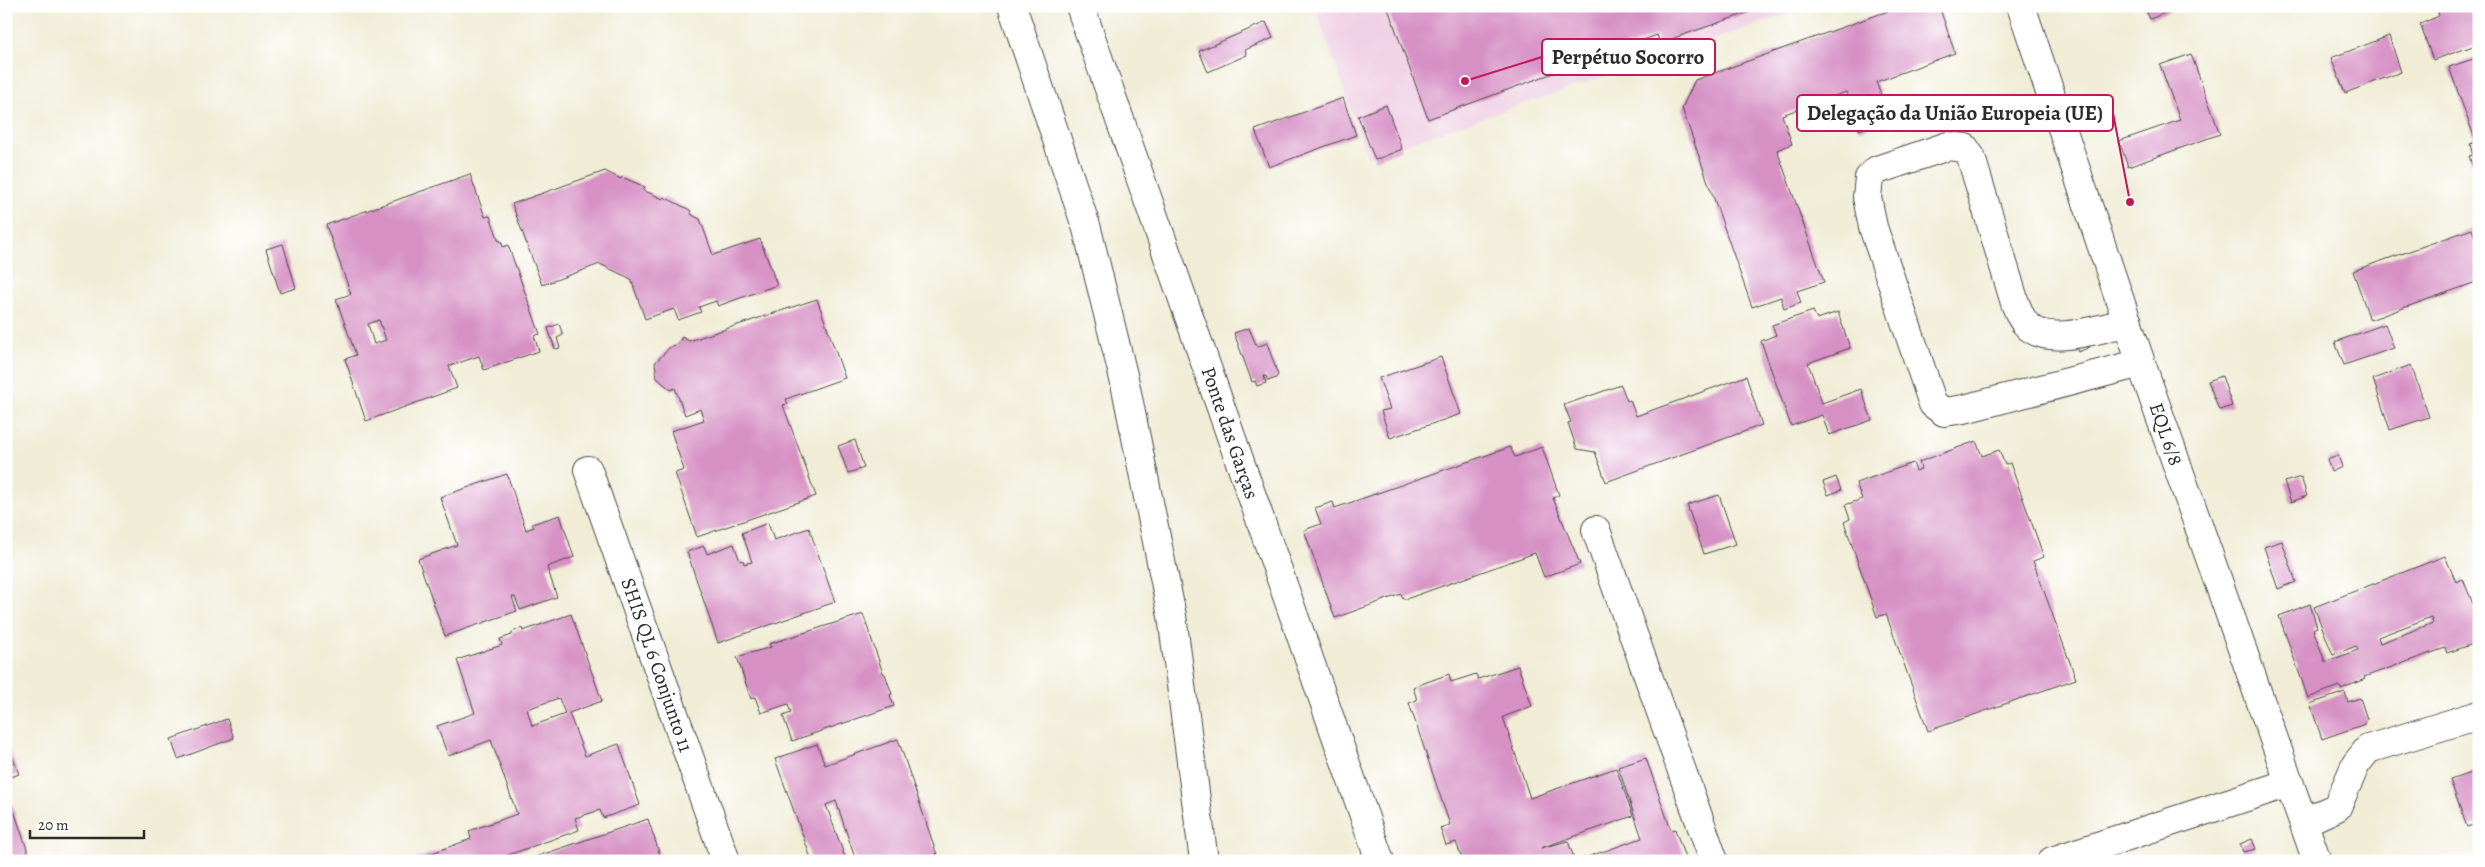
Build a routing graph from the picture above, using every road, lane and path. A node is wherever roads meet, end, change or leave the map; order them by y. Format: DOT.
graph roads {
  1 [pos="1012,6"];
  2 [pos="1080,6"];
  3 [pos="2021,6"];
  4 [pos="2128,322"];
  5 [pos="2141,363"];
  6 [pos="588,470"];
  7 [pos="1596,530"];
  8 [pos="2479,715"];
  9 [pos="2289,783"];
  10 [pos="2304,822"];
  11 [pos="726,861"];
  12 [pos="1204,861"];
  13 [pos="1380,861"];
  14 [pos="1714,861"];
  15 [pos="2052,861"];
  16 [pos="2317,861"];
  1 -- 12 [label="main road"];
  2 -- 13 [label="main road, Ponte das Garças"];
  3 -- 4 [label="main road, EQL 6/8"];
  4 -- 5 [label="main road, EQL 6/8"];
  4 -- 5 [label="main road"];
  5 -- 9 [label="main road, EQL 6/8"];
  6 -- 11 [label="main road, SHIS QL 6 Conjunto 11"];
  7 -- 14 [label="main road"];
  8 -- 10 [label="main road"];
  9 -- 10 [label="main road, EQL 6/8"];
  9 -- 15 [label="main road"];
  10 -- 16 [label="main road, EQL 6/8"];
}
